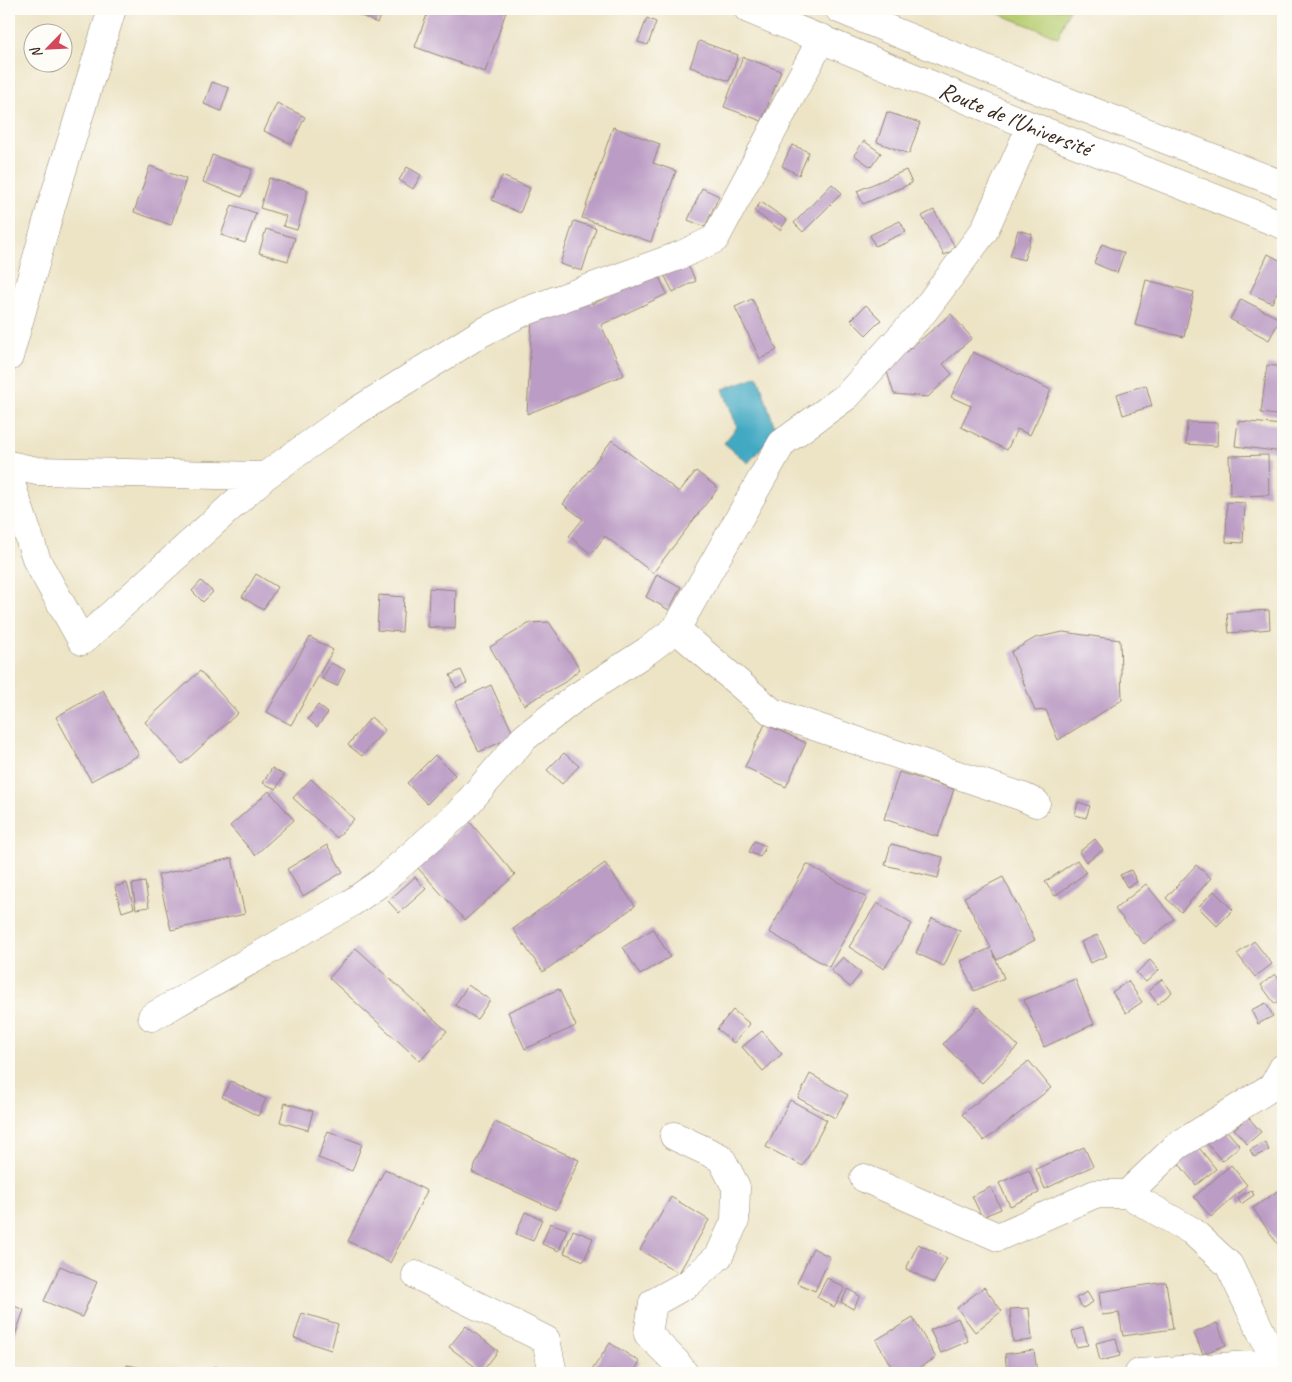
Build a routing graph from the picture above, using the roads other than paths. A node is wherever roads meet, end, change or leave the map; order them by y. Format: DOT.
graph roads {
  1 [pos="112,9"];
  2 [pos="748,9"];
  3 [pos="839,9"];
  4 [pos="822,38"];
  5 [pos="1032,126"];
  6 [pos="1283,185"];
  7 [pos="1283,225"];
  8 [pos="9,357"];
  9 [pos="9,465"];
  10 [pos="265,476"];
  11 [pos="9,478"];
  12 [pos="676,629"];
  13 [pos="1036,804"];
  14 [pos="152,1017"];
  15 [pos="1283,1068"];
  16 [pos="674,1136"];
  17 [pos="864,1178"];
  18 [pos="1127,1194"];
  19 [pos="416,1275"];
  20 [pos="1280,1366"];
  21 [pos="553,1373"];
  22 [pos="684,1373"];
  23 [pos="1139,1373"];
  1 -- 8 [label="street"];
  2 -- 4 [label="street, Route de l'Université"];
  3 -- 6 [label="street, Route de l'Université"];
  4 -- 5 [label="street, Route de l'Université"];
  4 -- 10 [label="street"];
  5 -- 7 [label="street, Route de l'Université"];
  5 -- 12 [label="street"];
  9 -- 10 [label="street"];
  10 -- 11 [label="street"];
  12 -- 13 [label="street"];
  12 -- 14 [label="street"];
  15 -- 18 [label="street"];
  16 -- 22 [label="street"];
  17 -- 18 [label="street"];
  18 -- 20 [label="street"];
  19 -- 21 [label="street"];
  20 -- 23 [label="street"];
}
